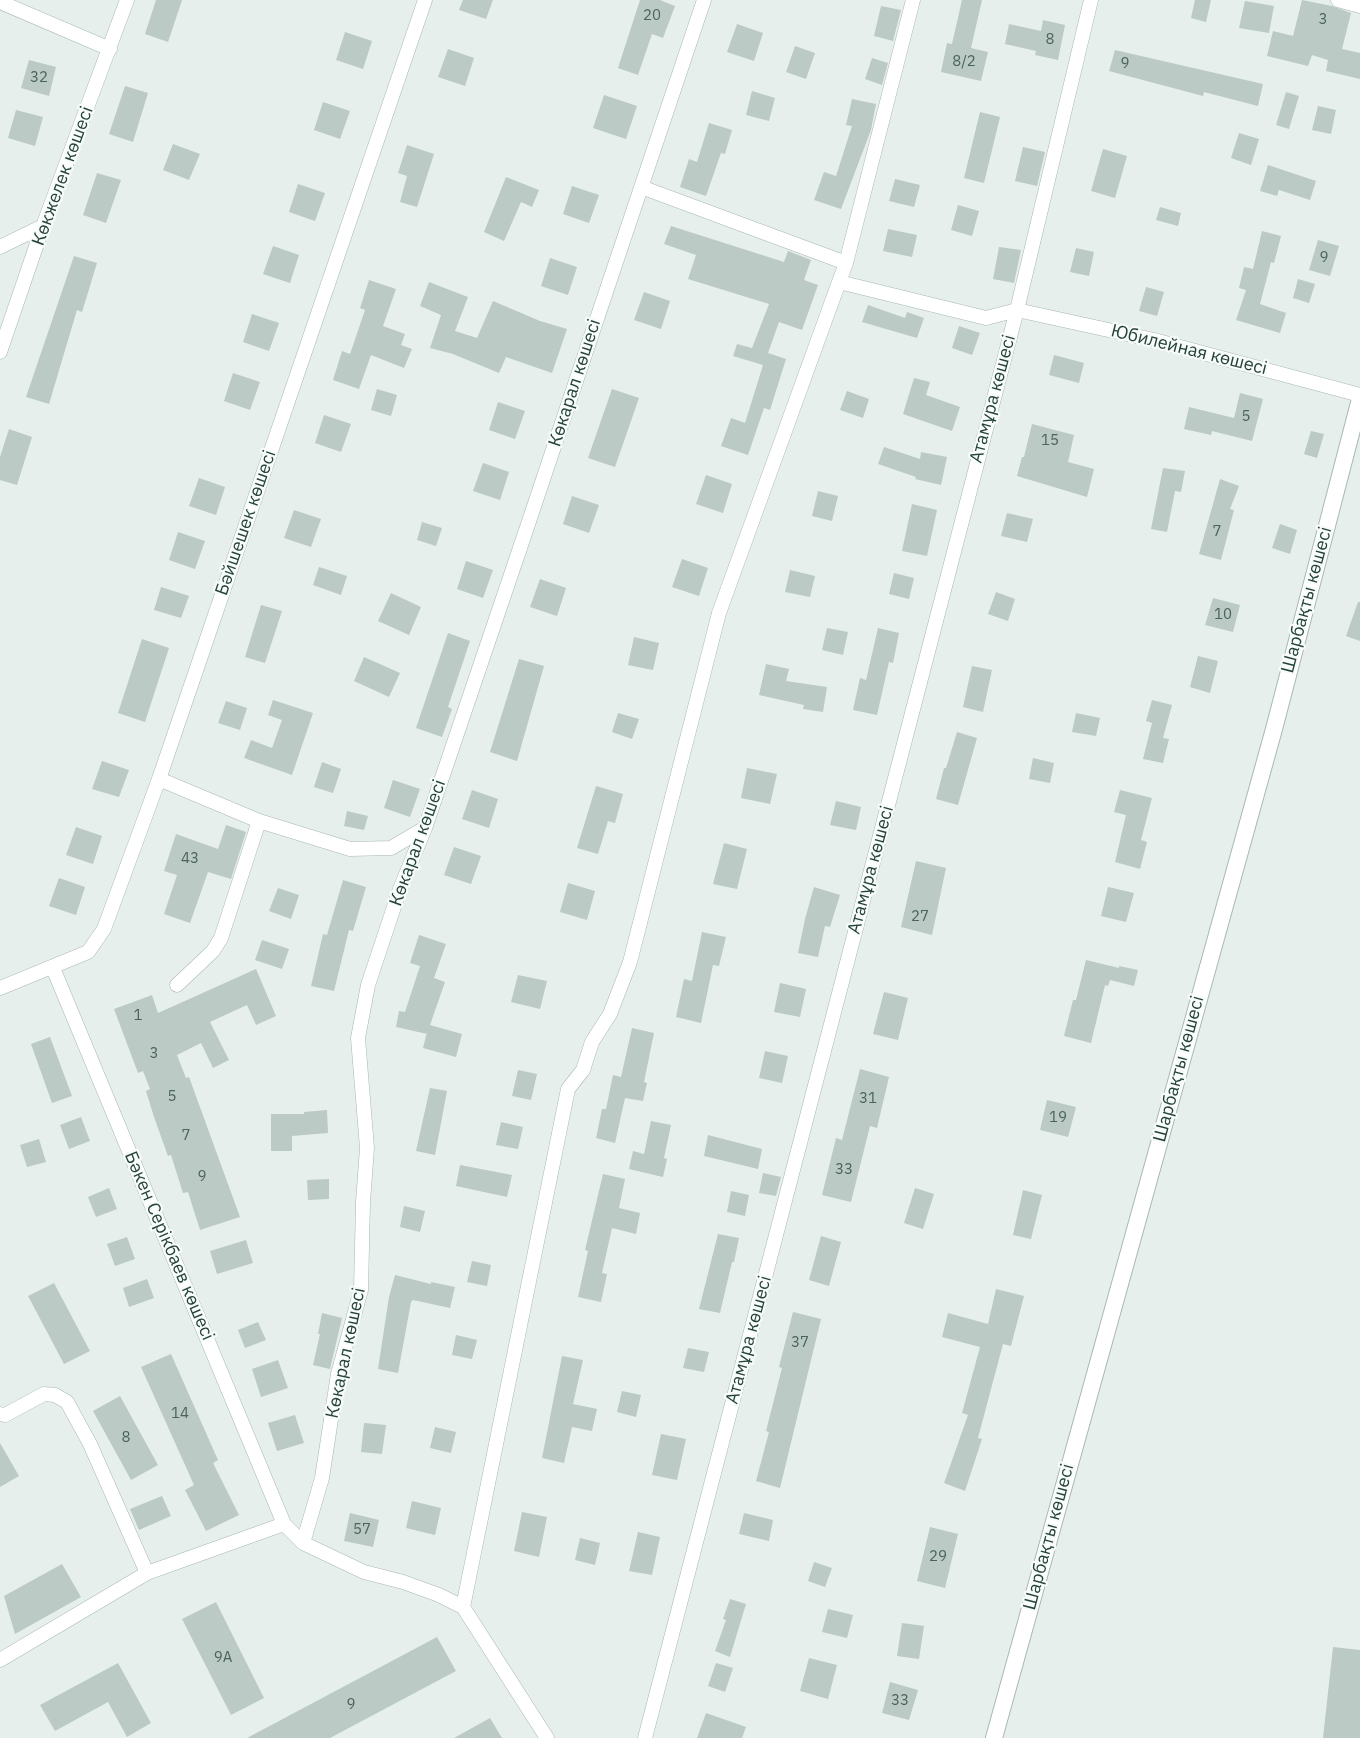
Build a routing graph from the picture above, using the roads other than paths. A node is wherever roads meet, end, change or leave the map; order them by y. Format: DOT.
graph roads {
  1 [pos="127,0"];
  2 [pos="425,0"];
  3 [pos="704,0"];
  4 [pos="913,0"];
  5 [pos="1091,0"];
  6 [pos="1338,0"];
  7 [pos="0,2"];
  8 [pos="1360,6"];
  9 [pos="110,49"];
  10 [pos="641,187"];
  11 [pos="43,226"];
  12 [pos="0,247"];
  13 [pos="846,263"];
  14 [pos="839,282"];
  15 [pos="1017,310"];
  16 [pos="0,352"];
  17 [pos="1360,397"];
  18 [pos="159,779"];
  19 [pos="259,821"];
  20 [pos="425,828"];
  21 [pos="53,968"];
  22 [pos="177,985"];
  23 [pos="0,988"];
  24 [pos="2,1419"];
  25 [pos="284,1524"];
  26 [pos="303,1543"];
  27 [pos="147,1573"];
  28 [pos="463,1607"];
  29 [pos="0,1660"];
  30 [pos="547,1738"];
  31 [pos="645,1738"];
  32 [pos="994,1738"];
  1 -- 9 [label="street, Көкжелек көшесі"];
  2 -- 18 [label="street, Бәйшешек көшесі"];
  3 -- 10 [label="street, Көкарал көшесі"];
  4 -- 13 [label="street"];
  5 -- 15 [label="street, Атамұра көшесі"];
  6 -- 8 [label="street"];
  7 -- 9 [label="street"];
  9 -- 11 [label="street, Көкжелек көшесі"];
  10 -- 13 [label="street"];
  10 -- 20 [label="street, Көкарал көшесі"];
  11 -- 12 [label="street"];
  11 -- 16 [label="street, Көкжелек көшесі"];
  13 -- 14 [label="street"];
  14 -- 15 [label="street"];
  14 -- 28 [label="street"];
  15 -- 17 [label="street, Юбилейная көшесі"];
  15 -- 31 [label="street, Атамұра көшесі"];
  17 -- 32 [label="street, Шарбақты көшесі"];
  18 -- 19 [label="street"];
  18 -- 21 [label="street, Бәйшешек көшесі"];
  19 -- 20 [label="street"];
  19 -- 22 [label="street"];
  20 -- 26 [label="street, Көкарал көшесі"];
  21 -- 23 [label="street, Бәйшешек көшесі"];
  21 -- 25 [label="street, Бәкен Серікбаев көшесі"];
  24 -- 27 [label="street"];
  25 -- 26 [label="street"];
  25 -- 27 [label="street"];
  26 -- 28 [label="street"];
  27 -- 29 [label="street"];
  28 -- 30 [label="street"];
}
